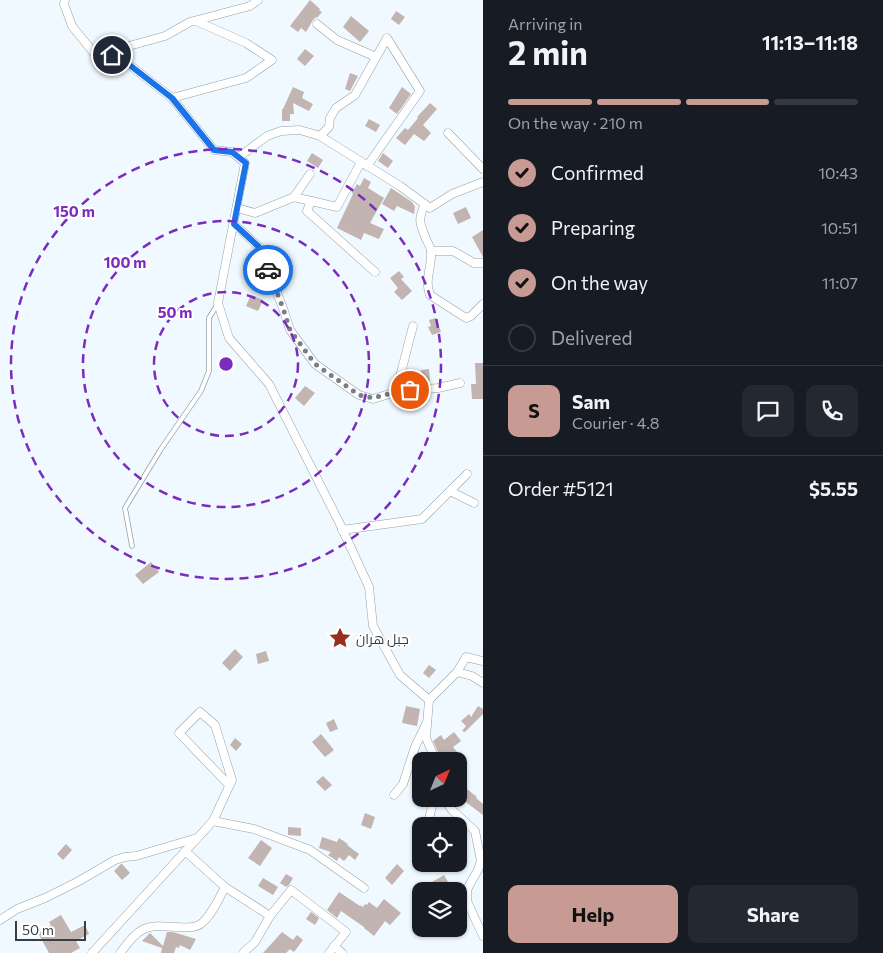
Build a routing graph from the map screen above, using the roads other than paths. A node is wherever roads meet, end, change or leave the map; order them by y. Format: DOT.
graph roads {
  1 [pos="65,0"];
  2 [pos="258,0"];
  3 [pos="196,21"];
  4 [pos="317,24"];
  5 [pos="118,56"];
  6 [pos="376,57"];
  7 [pos="172,98"];
  8 [pos="448,133"];
  9 [pos="320,136"];
  10 [pos="239,158"];
  11 [pos="364,164"];
  12 [pos="483,169"];
  13 [pos="310,174"];
  14 [pos="483,182"];
  15 [pos="294,197"];
  16 [pos="311,201"];
  17 [pos="425,204"];
  18 [pos="237,208"];
  19 [pos="234,224"];
  20 [pos="431,251"];
  21 [pos="483,263"];
  22 [pos="375,272"];
  23 [pos="218,303"];
  24 [pos="483,304"];
  25 [pos="413,326"];
  26 [pos="460,383"];
  27 [pos="396,392"];
  28 [pos="467,474"];
  29 [pos="450,491"];
  30 [pos="474,503"];
  31 [pos="342,530"];
  32 [pos="132,546"];
  33 [pos="483,661"];
  34 [pos="456,672"];
  35 [pos="483,683"];
  36 [pos="429,700"];
  37 [pos="427,722"];
  38 [pos="432,752"];
  39 [pos="229,785"];
  40 [pos="394,795"];
  41 [pos="451,808"];
  42 [pos="213,821"];
  43 [pos="197,838"];
  44 [pos="185,851"];
  45 [pos="225,887"];
  46 [pos="364,888"];
  47 [pos="270,916"];
  48 [pos="0,920"];
  49 [pos="483,936"];
  50 [pos="334,946"];
  51 [pos="92,953"];
  52 [pos="120,953"];
  53 [pos="243,953"];
  54 [pos="329,953"];
  55 [pos="342,953"];
  1 -- 5 [label="street"];
  2 -- 3 [label="street"];
  3 -- 5 [label="street"];
  3 -- 7 [label="street"];
  4 -- 6 [label="street"];
  5 -- 7 [label="street"];
  6 -- 9 [label="street"];
  6 -- 11 [label="street"];
  7 -- 10 [label="street"];
  8 -- 12 [label="street"];
  9 -- 10 [label="street"];
  9 -- 11 [label="street"];
  10 -- 18 [label="street"];
  11 -- 16 [label="street"];
  11 -- 17 [label="street"];
  13 -- 15 [label="street"];
  14 -- 17 [label="street"];
  15 -- 16 [label="street"];
  15 -- 18 [label="street"];
  16 -- 22 [label="street"];
  17 -- 20 [label="street"];
  18 -- 19 [label="street"];
  19 -- 23 [label="street"];
  19 -- 27 [label="street"];
  20 -- 21 [label="street"];
  20 -- 24 [label="street"];
  23 -- 31 [label="street"];
  23 -- 32 [label="lane"];
  25 -- 27 [label="street"];
  26 -- 27 [label="street"];
  28 -- 29 [label="street"];
  29 -- 30 [label="street"];
  29 -- 31 [label="street"];
  31 -- 36 [label="street"];
  33 -- 34 [label="street"];
  34 -- 35 [label="street"];
  34 -- 36 [label="street"];
  36 -- 37 [label="street"];
  37 -- 38 [label="street"];
  37 -- 40 [label="street"];
  39 -- 39 [label="street"];
  39 -- 42 [label="street"];
  41 -- 49 [label="street"];
  42 -- 43 [label="street"];
  42 -- 46 [label="street"];
  43 -- 44 [label="street"];
  43 -- 48 [label="street"];
  44 -- 45 [label="street"];
  44 -- 51 [label="street"];
  45 -- 47 [label="street"];
  45 -- 52 [label="street"];
  47 -- 50 [label="street"];
  47 -- 53 [label="street"];
  50 -- 54 [label="street"];
  50 -- 55 [label="street"];
}
